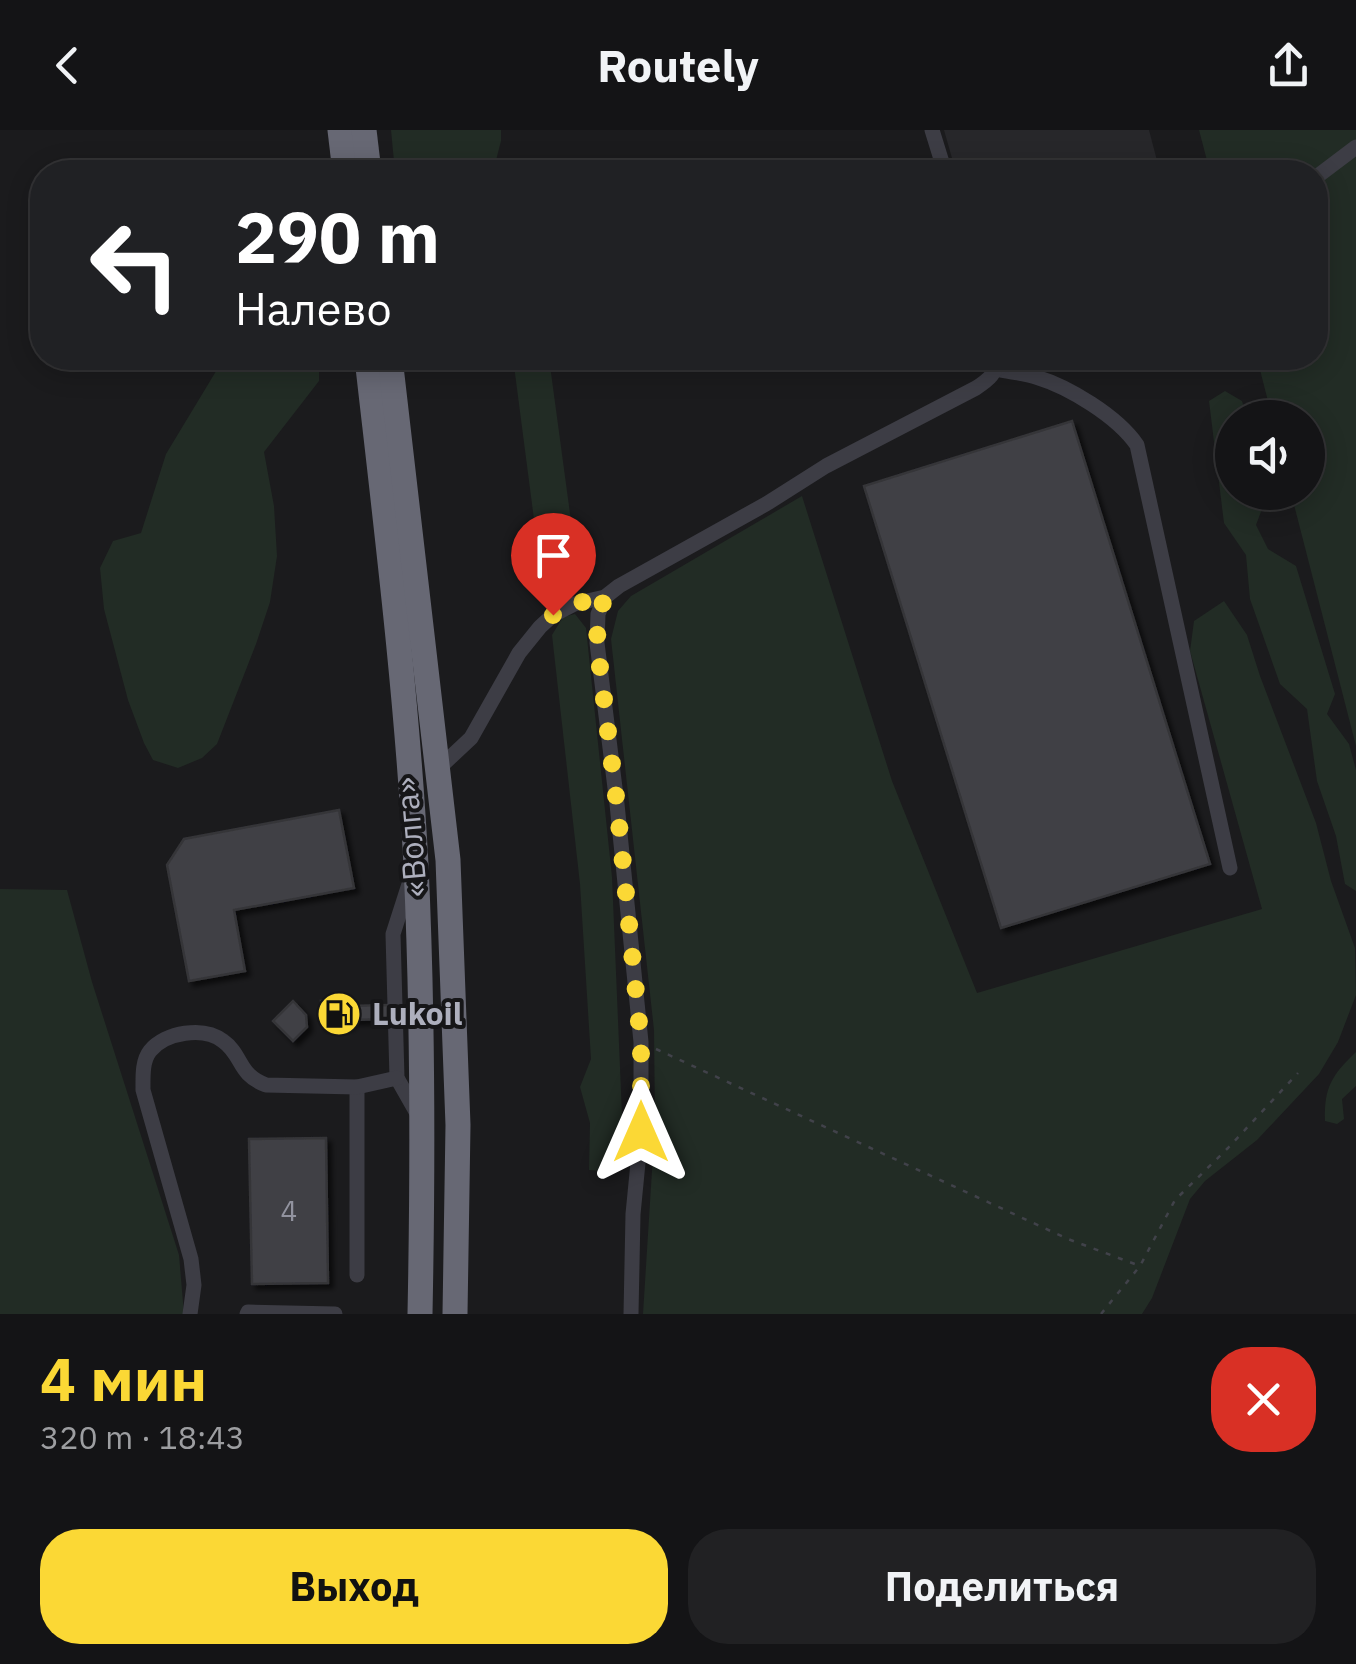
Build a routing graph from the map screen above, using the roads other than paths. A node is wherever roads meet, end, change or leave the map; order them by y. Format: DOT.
graph roads {
  1 [pos="340,130"];
  2 [pos="364,130"];
  3 [pos="932,130"];
  4 [pos="1356,147"];
  5 [pos="344,160"];
  6 [pos="368,160"];
  7 [pos="941,160"];
  8 [pos="1328,168"];
  9 [pos="367,370"];
  10 [pos="391,370"];
  11 [pos="993,370"];
  12 [pos="1015,370"];
  13 [pos="606,596"];
  14 [pos="438,769"];
  15 [pos="416,863"];
  16 [pos="1230,868"];
  17 [pos="397,1078"];
  18 [pos="357,1087"];
  19 [pos="424,1125"];
  20 [pos="357,1275"];
  21 [pos="190,1314"];
  22 [pos="247,1314"];
  23 [pos="335,1314"];
  24 [pos="420,1314"];
  25 [pos="455,1314"];
  26 [pos="631,1314"];
  1 -- 5 [label="highway"];
  2 -- 6 [label="highway"];
  3 -- 7 [label="street"];
  4 -- 8 [label="street"];
  9 -- 15 [label="highway, «Волга»"];
  10 -- 14 [label="highway, «Волга»"];
  11 -- 13 [label="street"];
  12 -- 16 [label="street"];
  13 -- 14 [label="street"];
  13 -- 26 [label="street"];
  14 -- 25 [label="highway, «Волга»"];
  15 -- 17 [label="street"];
  15 -- 19 [label="highway, «Волга»"];
  17 -- 18 [label="street"];
  17 -- 19 [label="street"];
  18 -- 20 [label="street"];
  18 -- 21 [label="street"];
  19 -- 24 [label="highway, «Волга»"];
  22 -- 23 [label="street"];
}
